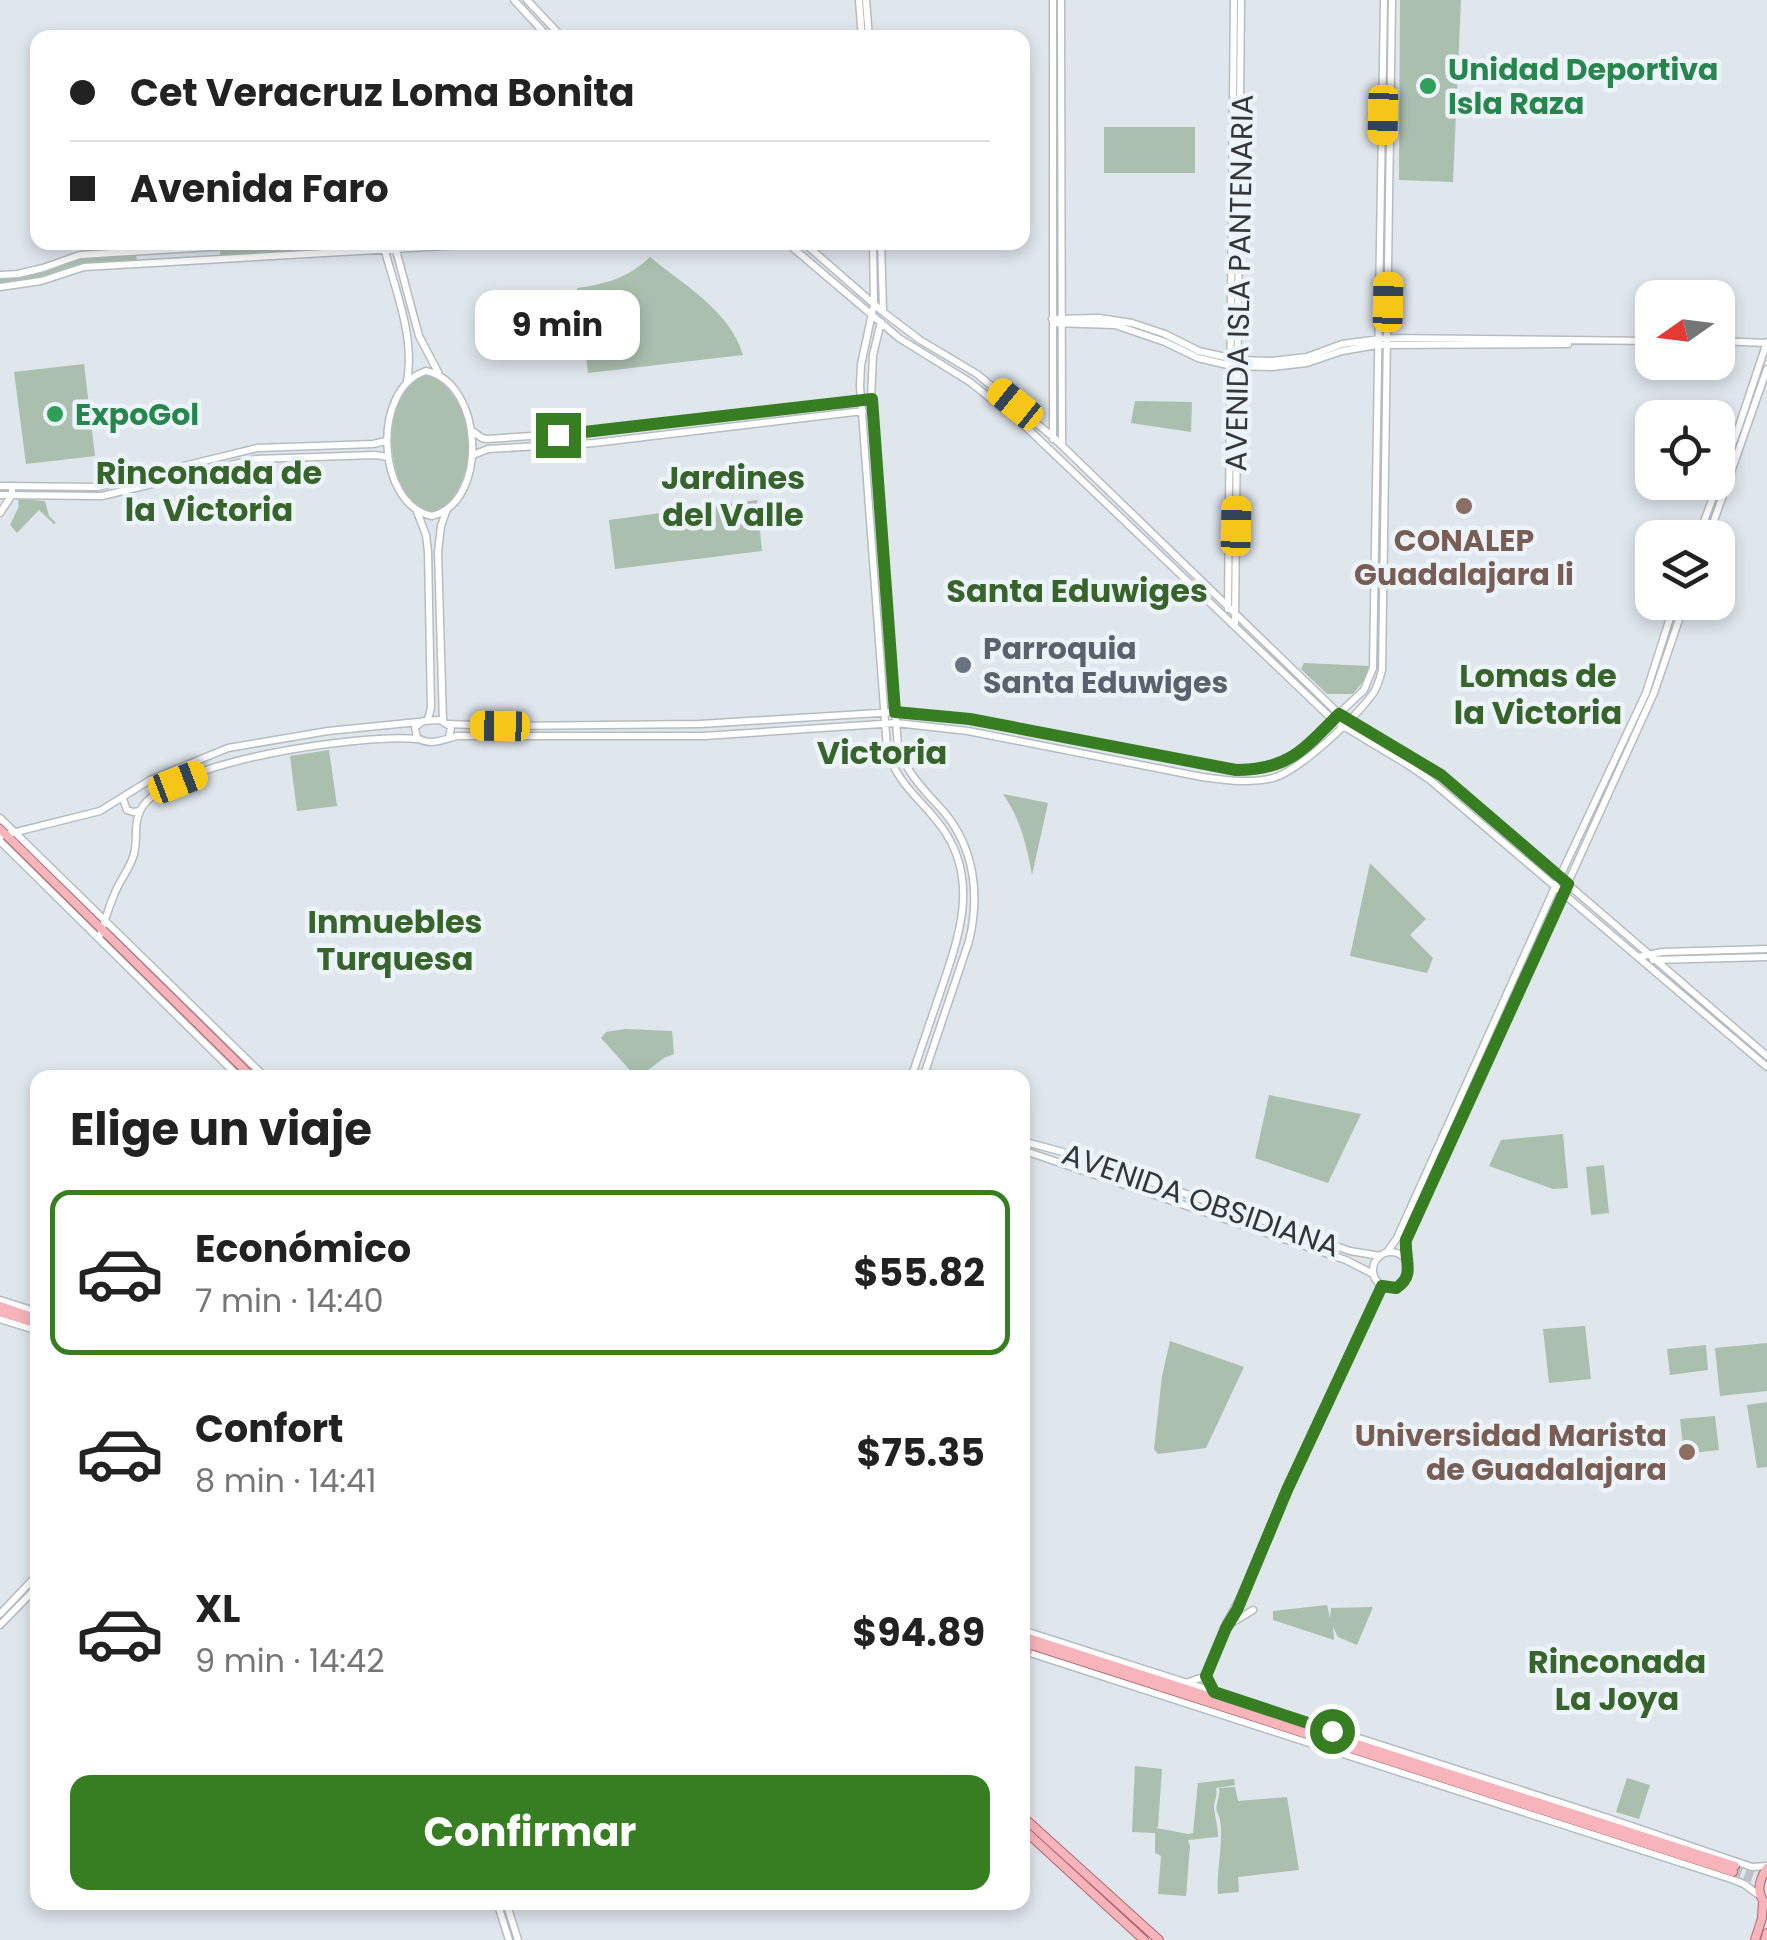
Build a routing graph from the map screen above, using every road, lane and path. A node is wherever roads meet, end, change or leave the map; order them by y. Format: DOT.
graph roads {
  1 [pos="514,0"];
  2 [pos="527,0"];
  3 [pos="863,0"];
  4 [pos="1052,0"];
  5 [pos="1061,0"];
  6 [pos="1237,0"];
  7 [pos="1384,0"];
  8 [pos="1392,0"];
  9 [pos="541,30"];
  10 [pos="555,30"];
  11 [pos="865,30"];
  12 [pos="161,250"];
  13 [pos="385,250"];
  14 [pos="396,250"];
  15 [pos="795,250"];
  16 [pos="812,250"];
  17 [pos="877,250"];
  18 [pos="878,250"];
  19 [pos="0,275"];
  20 [pos="0,287"];
  21 [pos="874,304"];
  22 [pos="883,312"];
  23 [pos="872,316"];
  24 [pos="1057,321"];
  25 [pos="881,323"];
  26 [pos="1635,341"];
  27 [pos="1377,342"];
  28 [pos="1387,342"];
  29 [pos="1735,342"];
  30 [pos="1767,343"];
  31 [pos="1235,363"];
  32 [pos="1767,369"];
  33 [pos="442,377"];
  34 [pos="407,382"];
  35 [pos="872,399"];
  36 [pos="860,400"];
  37 [pos="872,410"];
  38 [pos="862,411"];
  39 [pos="472,431"];
  40 [pos="1053,437"];
  41 [pos="386,440"];
  42 [pos="1062,446"];
  43 [pos="1052,450"];
  44 [pos="472,455"];
  45 [pos="388,458"];
  46 [pos="1062,460"];
  47 [pos="0,486"];
  48 [pos="12,486"];
  49 [pos="0,495"];
  50 [pos="12,495"];
  51 [pos="415,508"];
  52 [pos="447,509"];
  53 [pos="0,513"];
  54 [pos="1705,520"];
  55 [pos="1714,520"];
  56 [pos="1228,606"];
  57 [pos="1235,613"];
  58 [pos="1227,619"];
  59 [pos="1670,620"];
  60 [pos="1678,620"];
  61 [pos="1234,626"];
  62 [pos="1650,693"];
  63 [pos="895,712"];
  64 [pos="884,713"];
  65 [pos="1336,717"];
  66 [pos="424,721"];
  67 [pos="445,722"];
  68 [pos="885,724"];
  69 [pos="896,724"];
  70 [pos="1344,724"];
  71 [pos="448,738"];
  72 [pos="419,740"];
  73 [pos="173,769"];
  74 [pos="178,782"];
  75 [pos="123,798"];
  76 [pos="140,811"];
  77 [pos="0,818"];
  78 [pos="4,835"];
  79 [pos="1560,878"];
  80 [pos="1568,884"];
  81 [pos="1555,887"];
  82 [pos="1563,894"];
  83 [pos="102,930"];
  84 [pos="1767,949"];
  85 [pos="1648,954"];
  86 [pos="1767,957"];
  87 [pos="1640,959"];
  88 [pos="1656,960"];
  89 [pos="1767,1056"];
  90 [pos="1767,1068"];
  91 [pos="233,1070"];
  92 [pos="245,1070"];
  93 [pos="257,1070"];
  94 [pos="914,1070"];
  95 [pos="926,1070"];
  96 [pos="1030,1143"];
  97 [pos="1030,1153"];
  98 [pos="1383,1254"];
  99 [pos="1405,1259"];
  100 [pos="1373,1274"];
  101 [pos="1382,1286"];
  102 [pos="0,1309"];
  103 [pos="30,1319"];
  104 [pos="30,1582"];
  105 [pos="30,1594"];
  106 [pos="1253,1610"];
  107 [pos="0,1614"];
  108 [pos="0,1625"];
  109 [pos="1228,1626"];
  110 [pos="1030,1644"];
  111 [pos="1030,1644"];
  112 [pos="1030,1645"];
  113 [pos="1030,1646"];
  114 [pos="1072,1652"];
  115 [pos="1104,1657"];
  116 [pos="1206,1676"];
  117 [pos="1186,1683"];
  118 [pos="1150,1690"];
  119 [pos="1172,1691"];
  120 [pos="1214,1692"];
  121 [pos="1284,1730"];
  122 [pos="1352,1742"];
  123 [pos="1378,1745"];
  124 [pos="1416,1770"];
  125 [pos="1436,1782"];
  126 [pos="1583,1810"];
  127 [pos="1030,1823"];
  128 [pos="1610,1826"];
  129 [pos="1030,1835"];
  130 [pos="1602,1837"];
  131 [pos="1637,1841"];
  132 [pos="1767,1867"];
  133 [pos="1734,1870"];
  134 [pos="1763,1900"];
  135 [pos="499,1910"];
  136 [pos="509,1910"];
  137 [pos="1767,1932"];
  138 [pos="509,1940"];
  139 [pos="518,1940"];
  140 [pos="1144,1940"];
  141 [pos="1158,1940"];
  142 [pos="1755,1940"];
  143 [pos="1765,1940"];
  1 -- 9 [label="street"];
  2 -- 10 [label="street"];
  3 -- 11 [label="street"];
  4 -- 24 [label="street"];
  5 -- 24 [label="street"];
  6 -- 31 [label="street, AVENIDA ISLA PANTENARIA"];
  7 -- 27 [label="street"];
  8 -- 28 [label="street"];
  12 -- 19 [label="street"];
  13 -- 14 [label="street"];
  13 -- 20 [label="street"];
  13 -- 34 [label="street"];
  14 -- 33 [label="street"];
  15 -- 23 [label="street"];
  16 -- 21 [label="street"];
  17 -- 21 [label="street"];
  18 -- 22 [label="street"];
  21 -- 22 [label="street"];
  21 -- 23 [label="street"];
  22 -- 25 [label="street"];
  22 -- 40 [label="street"];
  23 -- 25 [label="street"];
  23 -- 36 [label="street"];
  24 -- 31 [label="street"];
  24 -- 40 [label="street"];
  24 -- 42 [label="street"];
  25 -- 35 [label="street"];
  25 -- 43 [label="street"];
  26 -- 28 [label="street"];
  27 -- 28 [label="street"];
  27 -- 31 [label="street"];
  27 -- 65 [label="street"];
  28 -- 70 [label="street"];
  29 -- 30 [label="street"];
  30 -- 54 [label="street"];
  31 -- 56 [label="street, AVENIDA ISLA PANTENARIA"];
  31 -- 57 [label="street, AVENIDA ISLA PANTENARIA"];
  32 -- 55 [label="street"];
  33 -- 34 [label="street"];
  33 -- 39 [label="street"];
  34 -- 41 [label="street"];
  35 -- 36 [label="street"];
  35 -- 37 [label="street"];
  36 -- 38 [label="street"];
  36 -- 39 [label="street"];
  37 -- 38 [label="street"];
  37 -- 63 [label="street"];
  38 -- 44 [label="street"];
  38 -- 64 [label="street"];
  39 -- 44 [label="street"];
  40 -- 42 [label="street"];
  40 -- 43 [label="street"];
  41 -- 45 [label="street"];
  41 -- 48 [label="street"];
  42 -- 46 [label="street"];
  42 -- 56 [label="street"];
  43 -- 46 [label="street"];
  44 -- 52 [label="street"];
  45 -- 50 [label="street"];
  45 -- 51 [label="street"];
  46 -- 58 [label="street"];
  47 -- 48 [label="street"];
  47 -- 49 [label="street"];
  48 -- 50 [label="street"];
  49 -- 50 [label="street"];
  50 -- 53 [label="street"];
  51 -- 52 [label="street"];
  51 -- 66 [label="street"];
  52 -- 67 [label="street"];
  56 -- 57 [label="street"];
  56 -- 58 [label="street, AVENIDA ISLA PANTENARIA"];
  57 -- 61 [label="street, AVENIDA ISLA PANTENARIA"];
  57 -- 65 [label="street"];
  58 -- 61 [label="street"];
  59 -- 62 [label="street"];
  60 -- 62 [label="street"];
  61 -- 65 [label="street"];
  62 -- 79 [label="street"];
  62 -- 80 [label="street"];
  63 -- 64 [label="street"];
  63 -- 65 [label="street"];
  63 -- 69 [label="street"];
  64 -- 67 [label="street"];
  64 -- 68 [label="street"];
  65 -- 70 [label="street"];
  66 -- 67 [label="street"];
  66 -- 72 [label="street"];
  66 -- 73 [label="street"];
  67 -- 71 [label="street"];
  68 -- 69 [label="street"];
  68 -- 71 [label="street"];
  68 -- 94 [label="street"];
  69 -- 70 [label="street"];
  69 -- 95 [label="street"];
  70 -- 79 [label="street"];
  70 -- 81 [label="street"];
  71 -- 72 [label="street"];
  72 -- 74 [label="street"];
  73 -- 74 [label="street"];
  73 -- 75 [label="street"];
  74 -- 76 [label="street"];
  75 -- 76 [label="street"];
  75 -- 78 [label="street"];
  76 -- 83 [label="street"];
  77 -- 78 [label="street"];
  78 -- 83 [label="main road"];
  79 -- 80 [label="street"];
  79 -- 81 [label="street"];
  80 -- 82 [label="street"];
  80 -- 85 [label="street"];
  81 -- 82 [label="street"];
  81 -- 98 [label="street"];
  82 -- 87 [label="street"];
  82 -- 99 [label="street"];
  83 -- 91 [label="street"];
  83 -- 92 [label="main road"];
  83 -- 93 [label="street"];
  84 -- 85 [label="street"];
  85 -- 87 [label="street"];
  85 -- 88 [label="street"];
  86 -- 88 [label="street"];
  87 -- 88 [label="street"];
  87 -- 90 [label="street"];
  88 -- 89 [label="street"];
  96 -- 98 [label="street, AVENIDA OBSIDIANA"];
  97 -- 100 [label="street, AVENIDA OBSIDIANA"];
  98 -- 99 [label="street"];
  98 -- 100 [label="street"];
  99 -- 101 [label="street"];
  100 -- 101 [label="street"];
  101 -- 109 [label="street"];
  102 -- 103 [label="main road"];
  104 -- 107 [label="street"];
  105 -- 108 [label="street"];
  106 -- 109 [label="street"];
  109 -- 116 [label="street"];
  110 -- 114 [label="main road"];
  111 -- 115 [label="street"];
  112 -- 119 [label="main road"];
  113 -- 118 [label="street"];
  114 -- 115 [label="main road"];
  114 -- 122 [label="main road"];
  115 -- 117 [label="street"];
  116 -- 117 [label="street"];
  116 -- 120 [label="street"];
  117 -- 120 [label="street"];
  118 -- 119 [label="main road"];
  118 -- 121 [label="street"];
  119 -- 121 [label="main road"];
  120 -- 123 [label="street"];
  121 -- 124 [label="main road"];
  121 -- 125 [label="street"];
  122 -- 123 [label="main road"];
  122 -- 128 [label="main road"];
  123 -- 126 [label="street"];
  124 -- 125 [label="main road"];
  124 -- 131 [label="main road"];
  125 -- 130 [label="street"];
  126 -- 128 [label="main road"];
  126 -- 133 [label="street"];
  127 -- 141 [label="main road"];
  128 -- 133 [label="main road"];
  129 -- 140 [label="main road"];
  130 -- 131 [label="main road"];
  130 -- 133 [label="street"];
  131 -- 133 [label="main road"];
  132 -- 133 [label="street"];
  132 -- 134 [label="main road"];
  133 -- 134 [label="street"];
  134 -- 142 [label="main road"];
  135 -- 138 [label="street"];
  136 -- 139 [label="street"];
  137 -- 143 [label="main road"];
}
